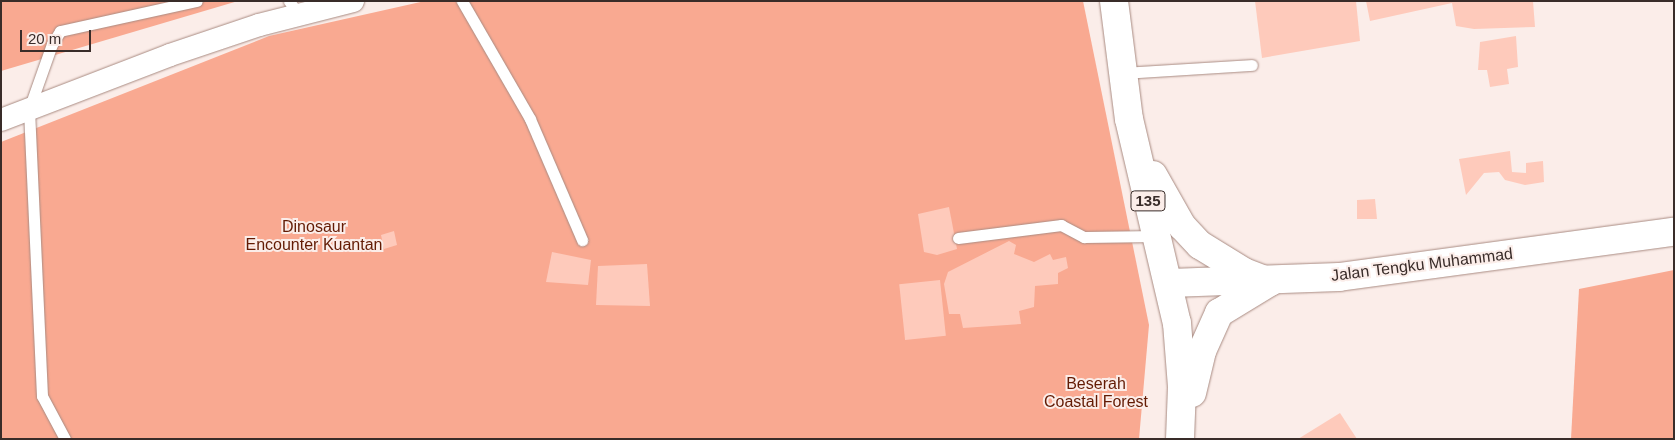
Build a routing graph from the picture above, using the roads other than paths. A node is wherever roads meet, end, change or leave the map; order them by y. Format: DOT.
graph roads {
  1 [pos="197,1"];
  2 [pos="353,1"];
  3 [pos="462,1"];
  4 [pos="1113,3"];
  5 [pos="294,8"];
  6 [pos="1252,65"];
  7 [pos="1124,73"];
  8 [pos="29,109"];
  9 [pos="1129,119"];
  10 [pos="1,120"];
  11 [pos="1674,232"];
  12 [pos="1157,236"];
  13 [pos="958,238"];
  14 [pos="582,240"];
  15 [pos="1270,282"];
  16 [pos="1170,283"];
  17 [pos="65,439"];
  18 [pos="1181,439"];
  1 -- 8 [label="lane"];
  2 -- 5 [label="street"];
  3 -- 14 [label="lane"];
  4 -- 7 [label="main road, 135"];
  5 -- 8 [label="street"];
  6 -- 7 [label="lane"];
  7 -- 9 [label="main road, 135"];
  8 -- 10 [label="street"];
  8 -- 17 [label="lane"];
  9 -- 12 [label="main road, 135"];
  9 -- 15 [label="main road"];
  11 -- 15 [label="main road, Jalan Tengku Muhammad"];
  12 -- 13 [label="lane"];
  12 -- 16 [label="main road, 135"];
  15 -- 16 [label="main road, Jalan Tengku Muhammad"];
  15 -- 18 [label="main road"];
  16 -- 18 [label="main road, 135"];
}
